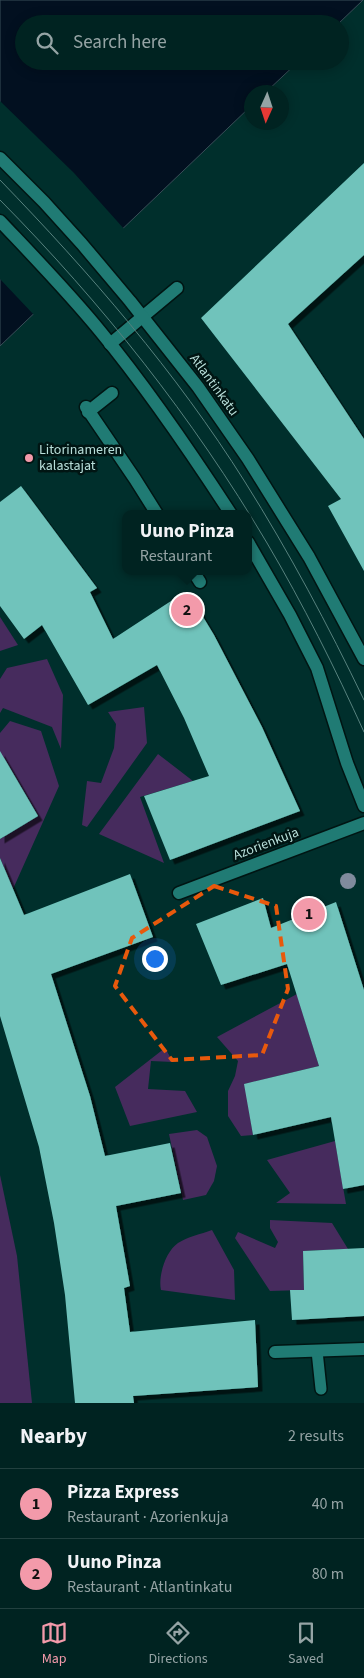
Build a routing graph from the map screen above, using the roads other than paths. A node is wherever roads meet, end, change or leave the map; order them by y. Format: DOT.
graph roads {
  1 [pos="0,158"];
  2 [pos="0,221"];
  3 [pos="177,288"];
  4 [pos="142,317"];
  5 [pos="110,344"];
  6 [pos="112,393"];
  7 [pos="154,510"];
  8 [pos="228,510"];
  9 [pos="252,549"];
  10 [pos="364,658"];
  11 [pos="364,806"];
  12 [pos="364,823"];
  13 [pos="179,893"];
  14 [pos="364,1349"];
  15 [pos="318,1351"];
  16 [pos="275,1352"];
  17 [pos="322,1389"];
  1 -- 4 [label="street, Atlantinkatu"];
  2 -- 5 [label="street"];
  3 -- 4 [label="street"];
  4 -- 5 [label="street"];
  4 -- 10 [label="street, Atlantinkatu"];
  5 -- 8 [label="street"];
  6 -- 7 [label="street"];
  9 -- 11 [label="street"];
  12 -- 13 [label="street, Azorienkuja"];
  14 -- 15 [label="street"];
  15 -- 16 [label="street"];
  15 -- 17 [label="lane"];
}
